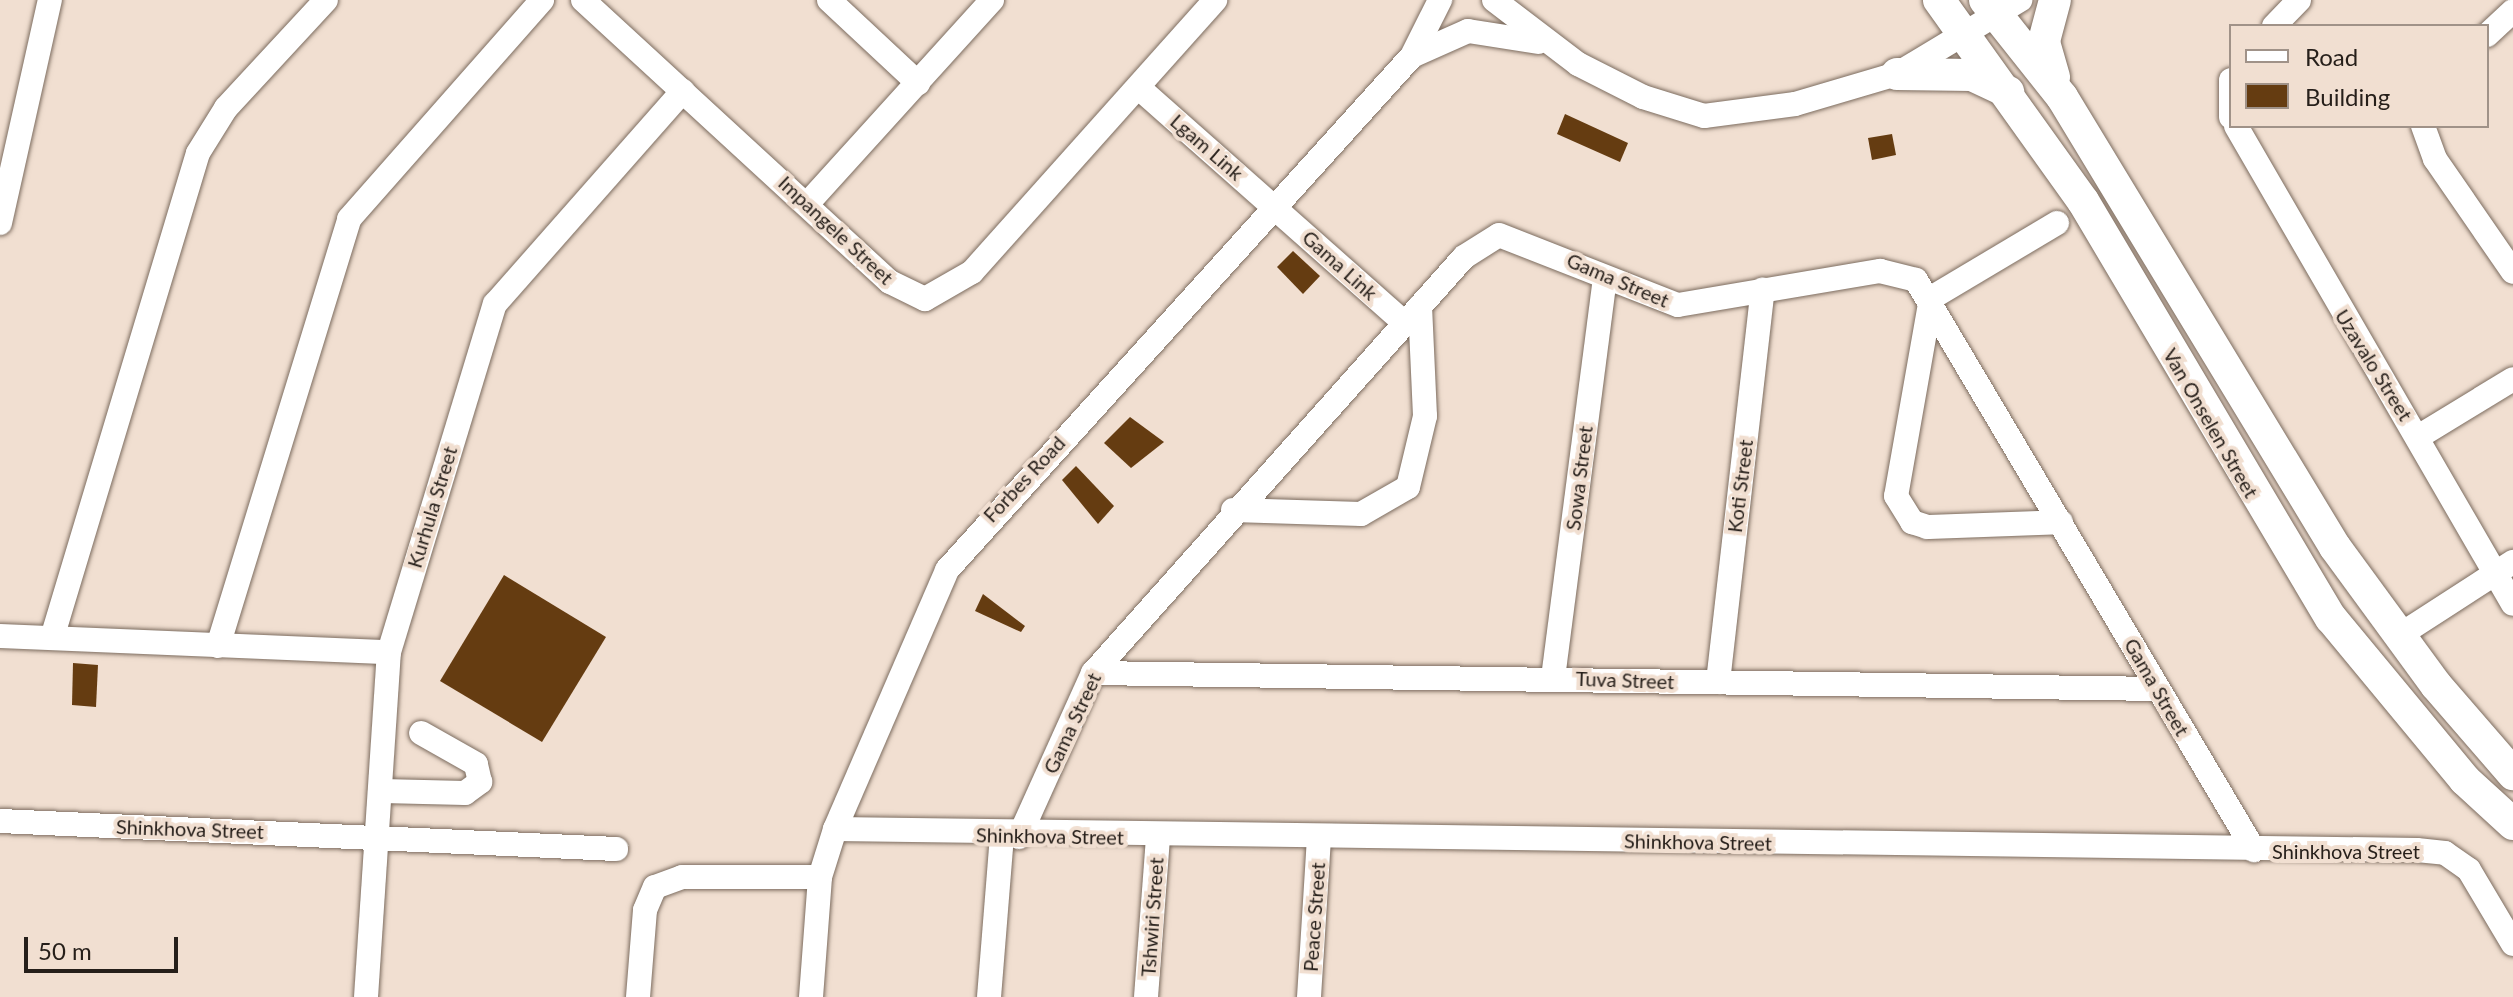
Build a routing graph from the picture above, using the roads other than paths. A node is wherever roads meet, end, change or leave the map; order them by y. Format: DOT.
graph roads {
  1 [pos="50,0"];
  2 [pos="326,0"];
  3 [pos="542,0"];
  4 [pos="583,0"];
  5 [pos="829,0"];
  6 [pos="992,0"];
  7 [pos="1215,0"];
  8 [pos="1440,0"];
  9 [pos="1494,0"];
  10 [pos="1939,0"];
  11 [pos="2055,0"];
  12 [pos="2299,0"];
  13 [pos="2502,0"];
  14 [pos="2001,5"];
  15 [pos="2513,8"];
  16 [pos="2276,24"];
  17 [pos="2489,33"];
  18 [pos="1967,35"];
  19 [pos="1544,43"];
  20 [pos="1412,56"];
  21 [pos="1897,74"];
  22 [pos="918,83"];
  23 [pos="1139,88"];
  24 [pos="683,91"];
  25 [pos="2011,93"];
  26 [pos="2062,97"];
  27 [pos="11,127"];
  28 [pos="2237,128"];
  29 [pos="2424,128"];
  30 [pos="808,203"];
  31 [pos="1275,207"];
  32 [pos="0,223"];
  33 [pos="2057,223"];
  34 [pos="2513,272"];
  35 [pos="1605,278"];
  36 [pos="1763,290"];
  37 [pos="1931,298"];
  38 [pos="1412,314"];
  39 [pos="2513,379"];
  40 [pos="2418,437"];
  41 [pos="1233,510"];
  42 [pos="2061,522"];
  43 [pos="2504,568"];
  44 [pos="2513,604"];
  45 [pos="2400,635"];
  46 [pos="0,636"];
  47 [pos="52,638"];
  48 [pos="218,646"];
  49 [pos="389,652"];
  50 [pos="1093,673"];
  51 [pos="1553,678"];
  52 [pos="1718,682"];
  53 [pos="2157,689"];
  54 [pos="421,733"];
  55 [pos="2513,774"];
  56 [pos="382,791"];
  57 [pos="0,821"];
  58 [pos="2513,824"];
  59 [pos="835,829"];
  60 [pos="1158,836"];
  61 [pos="380,837"];
  62 [pos="1010,837"];
  63 [pos="1319,837"];
  64 [pos="616,849"];
  65 [pos="2254,850"];
  66 [pos="820,877"];
  67 [pos="2513,944"];
  68 [pos="366,997"];
  69 [pos="638,997"];
  70 [pos="811,997"];
  71 [pos="989,997"];
  72 [pos="1146,997"];
  73 [pos="1309,997"];
  1 -- 27 [label="street"];
  2 -- 47 [label="street"];
  3 -- 48 [label="street"];
  4 -- 24 [label="street, Impangele Street"];
  5 -- 22 [label="street"];
  6 -- 22 [label="street"];
  7 -- 23 [label="street, Impangele Street"];
  8 -- 20 [label="street, Forbes Road"];
  9 -- 19 [label="street"];
  10 -- 18 [label="main road, Van Onselen Street"];
  11 -- 26 [label="main road"];
  12 -- 16 [label="street"];
  13 -- 15 [label="street"];
  14 -- 18 [label="street"];
  14 -- 26 [label="main road, Van Onselen Street"];
  15 -- 17 [label="street"];
  18 -- 21 [label="street"];
  18 -- 25 [label="main road, Van Onselen Street"];
  19 -- 20 [label="street, Forbes Road"];
  19 -- 21 [label="street"];
  20 -- 31 [label="street, Forbes Road"];
  21 -- 25 [label="main road"];
  22 -- 30 [label="street"];
  23 -- 30 [label="street, Impangele Street"];
  23 -- 31 [label="street, Lgam Link"];
  24 -- 30 [label="street, Impangele Street"];
  24 -- 49 [label="street, Kurhula Street"];
  25 -- 58 [label="main road, Van Onselen Street"];
  26 -- 45 [label="main road, Van Onselen Street"];
  27 -- 32 [label="street"];
  28 -- 40 [label="street, Uzavalo Street"];
  29 -- 34 [label="street"];
  31 -- 38 [label="street, Gama Link"];
  31 -- 59 [label="street, Forbes Road"];
  33 -- 37 [label="street"];
  35 -- 36 [label="street, Gama Street"];
  35 -- 38 [label="street, Gama Street"];
  35 -- 51 [label="street, Sowa Street"];
  36 -- 37 [label="street, Gama Street"];
  36 -- 52 [label="street, Koti Street"];
  37 -- 42 [label="street, Gama Street"];
  37 -- 42 [label="street"];
  38 -- 41 [label="street, Gama Street"];
  38 -- 41 [label="street"];
  39 -- 40 [label="street"];
  40 -- 43 [label="street, Uzavalo Street"];
  41 -- 50 [label="street, Gama Street"];
  42 -- 53 [label="street, Gama Street"];
  43 -- 44 [label="street, Uzavalo Street"];
  43 -- 45 [label="street"];
  45 -- 55 [label="main road, Van Onselen Street"];
  46 -- 47 [label="street"];
  47 -- 48 [label="street"];
  48 -- 49 [label="street"];
  49 -- 56 [label="street, Kurhula Street"];
  50 -- 51 [label="street, Tuva Street"];
  50 -- 62 [label="street, Gama Street"];
  51 -- 52 [label="street, Tuva Street"];
  52 -- 53 [label="street, Tuva Street"];
  53 -- 65 [label="street, Gama Street"];
  54 -- 56 [label="street"];
  56 -- 61 [label="street, Kurhula Street"];
  57 -- 61 [label="street, Shinkhova Street"];
  59 -- 62 [label="street, Shinkhova Street"];
  59 -- 66 [label="street, Forbes Road"];
  60 -- 62 [label="street, Shinkhova Street"];
  60 -- 63 [label="street, Shinkhova Street"];
  60 -- 72 [label="street, Tshwiri Street"];
  61 -- 64 [label="street, Shinkhova Street"];
  61 -- 68 [label="street, Kurhula Street"];
  62 -- 71 [label="street, Gama Street"];
  63 -- 65 [label="street, Shinkhova Street"];
  63 -- 73 [label="street, Peace Street"];
  65 -- 67 [label="street, Shinkhova Street"];
  66 -- 69 [label="street"];
  66 -- 70 [label="street, Forbes Road"];
}
